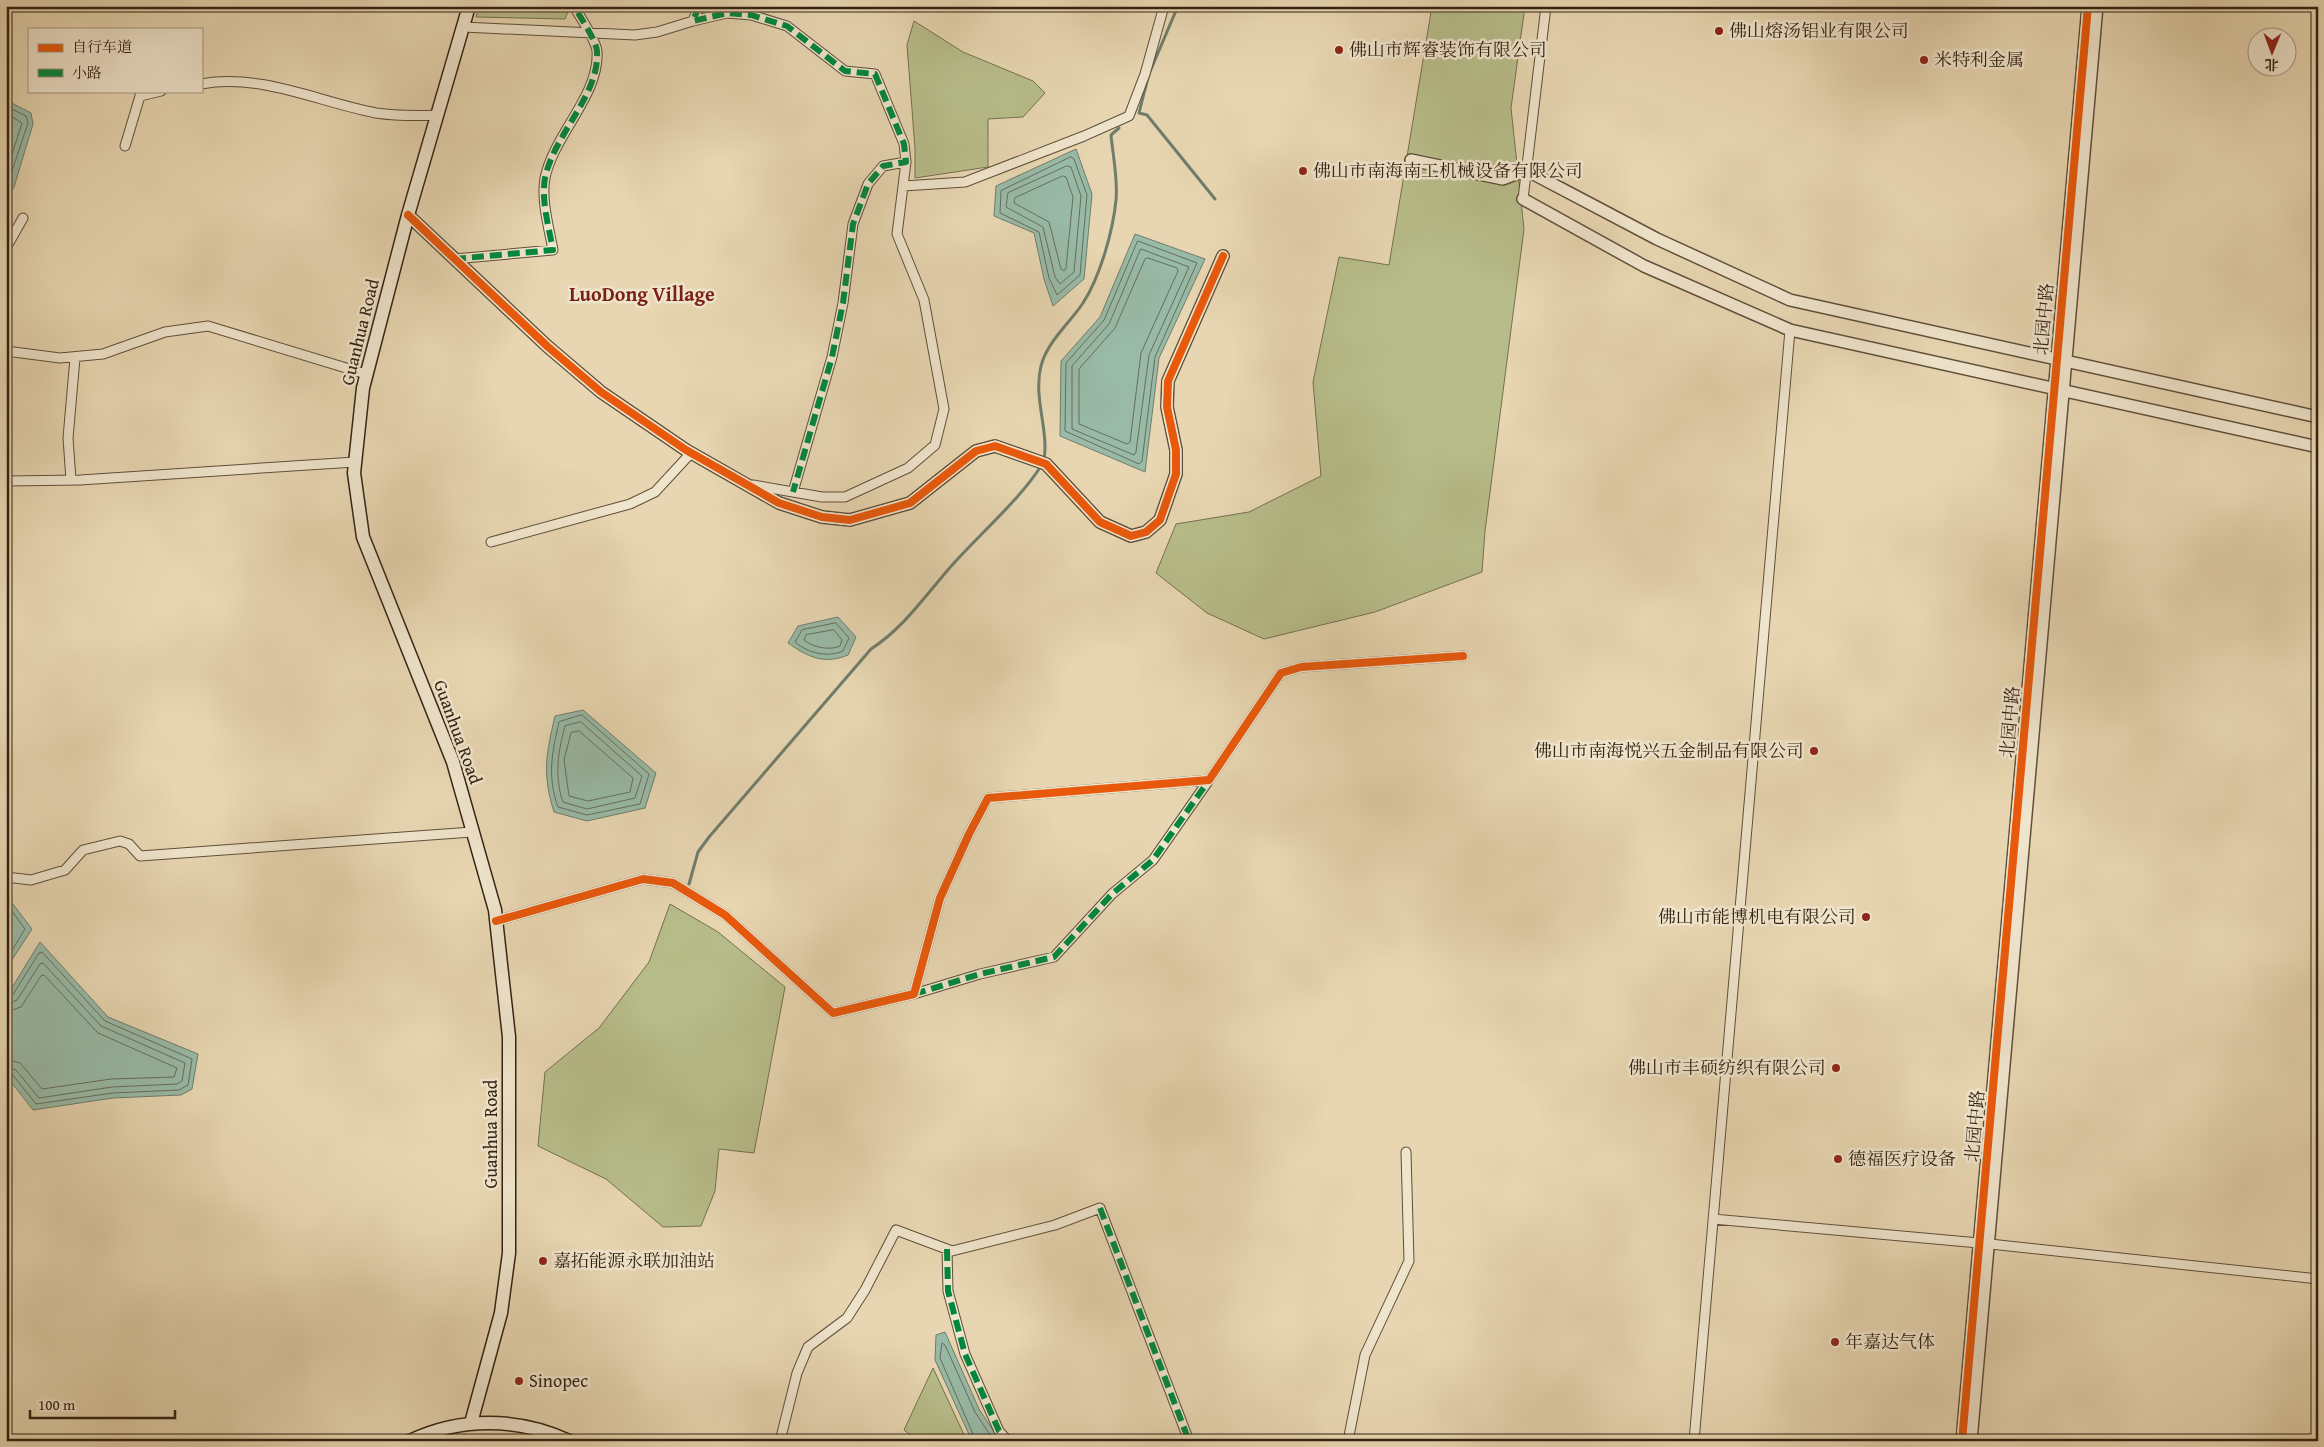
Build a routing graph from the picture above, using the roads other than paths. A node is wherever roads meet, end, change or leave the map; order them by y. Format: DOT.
graph roads {
  1 [pos="469,6"];
  2 [pos="574,6"];
  3 [pos="698,6"];
  4 [pos="1164,6"];
  5 [pos="1546,6"];
  6 [pos="2088,6"];
  7 [pos="2097,6"];
  8 [pos="693,21"];
  9 [pos="463,27"];
  10 [pos="588,33"];
  11 [pos="202,84"];
  12 [pos="157,92"];
  13 [pos="437,114"];
  14 [pos="125,146"];
  15 [pos="1411,160"];
  16 [pos="906,162"];
  17 [pos="1526,170"];
  18 [pos="903,186"];
  19 [pos="1523,199"];
  20 [pos="408,215"];
  21 [pos="23,218"];
  22 [pos="6,248"];
  23 [pos="1223,256"];
  24 [pos="454,259"];
  25 [pos="1790,330"];
  26 [pos="6,351"];
  27 [pos="75,358"];
  28 [pos="2060,361"];
  29 [pos="366,374"];
  30 [pos="2058,389"];
  31 [pos="2318,417"];
  32 [pos="2318,447"];
  33 [pos="691,453"];
  34 [pos="355,462"];
  35 [pos="71,480"];
  36 [pos="6,482"];
  37 [pos="747,484"];
  38 [pos="793,492"];
  39 [pos="491,542"];
  40 [pos="1463,656"];
  41 [pos="1209,780"];
  42 [pos="472,832"];
  43 [pos="6,877"];
  44 [pos="496,921"];
  45 [pos="914,994"];
  46 [pos="1406,1152"];
  47 [pos="1713,1219"];
  48 [pos="1985,1244"];
  49 [pos="947,1249"];
  50 [pos="2318,1280"];
  51 [pos="471,1423"];
  52 [pos="410,1441"];
  53 [pos="569,1441"];
  54 [pos="780,1441"];
  55 [pos="1008,1441"];
  56 [pos="1189,1441"];
  57 [pos="1348,1441"];
  58 [pos="1694,1441"];
  59 [pos="1962,1441"];
  60 [pos="1971,1441"];
  1 -- 9 [label="main road, Guanhua Road"];
  2 -- 10 [label="street"];
  3 -- 8 [label="street"];
  4 -- 18 [label="street"];
  5 -- 17 [label="street"];
  6 -- 28 [label="street, 北园中路"];
  7 -- 28 [label="street, 北园中路"];
  8 -- 10 [label="street"];
  8 -- 16 [label="street"];
  9 -- 10 [label="street"];
  9 -- 13 [label="main road, Guanhua Road"];
  10 -- 24 [label="street"];
  11 -- 13 [label="street"];
  12 -- 14 [label="street"];
  13 -- 20 [label="main road, Guanhua Road"];
  15 -- 17 [label="street"];
  16 -- 18 [label="street"];
  16 -- 38 [label="street"];
  17 -- 19 [label="street"];
  17 -- 28 [label="street"];
  18 -- 38 [label="street"];
  19 -- 25 [label="street"];
  20 -- 24 [label="street"];
  20 -- 29 [label="main road, Guanhua Road"];
  21 -- 22 [label="street"];
  23 -- 37 [label="street"];
  24 -- 33 [label="street"];
  25 -- 30 [label="street"];
  25 -- 47 [label="street"];
  26 -- 27 [label="street"];
  27 -- 29 [label="street"];
  27 -- 35 [label="street"];
  28 -- 30 [label="street, 北园中路"];
  28 -- 31 [label="street"];
  29 -- 34 [label="main road, Guanhua Road"];
  30 -- 32 [label="street"];
  30 -- 48 [label="street, 北园中路"];
  33 -- 37 [label="street"];
  33 -- 39 [label="street"];
  34 -- 35 [label="street"];
  34 -- 42 [label="main road, Guanhua Road"];
  35 -- 36 [label="street"];
  37 -- 38 [label="street"];
  40 -- 41 [label="street"];
  41 -- 45 [label="street"];
  41 -- 45 [label="street"];
  42 -- 43 [label="street"];
  42 -- 44 [label="main road, Guanhua Road"];
  44 -- 45 [label="street"];
  44 -- 51 [label="main road, Guanhua Road"];
  46 -- 57 [label="street"];
  47 -- 48 [label="street"];
  47 -- 58 [label="street"];
  48 -- 50 [label="street"];
  48 -- 59 [label="street, 北园中路"];
  48 -- 60 [label="street, 北园中路"];
  49 -- 54 [label="street"];
  49 -- 55 [label="street"];
  49 -- 56 [label="street"];
  51 -- 52 [label="main road"];
  51 -- 53 [label="main road"];
}
